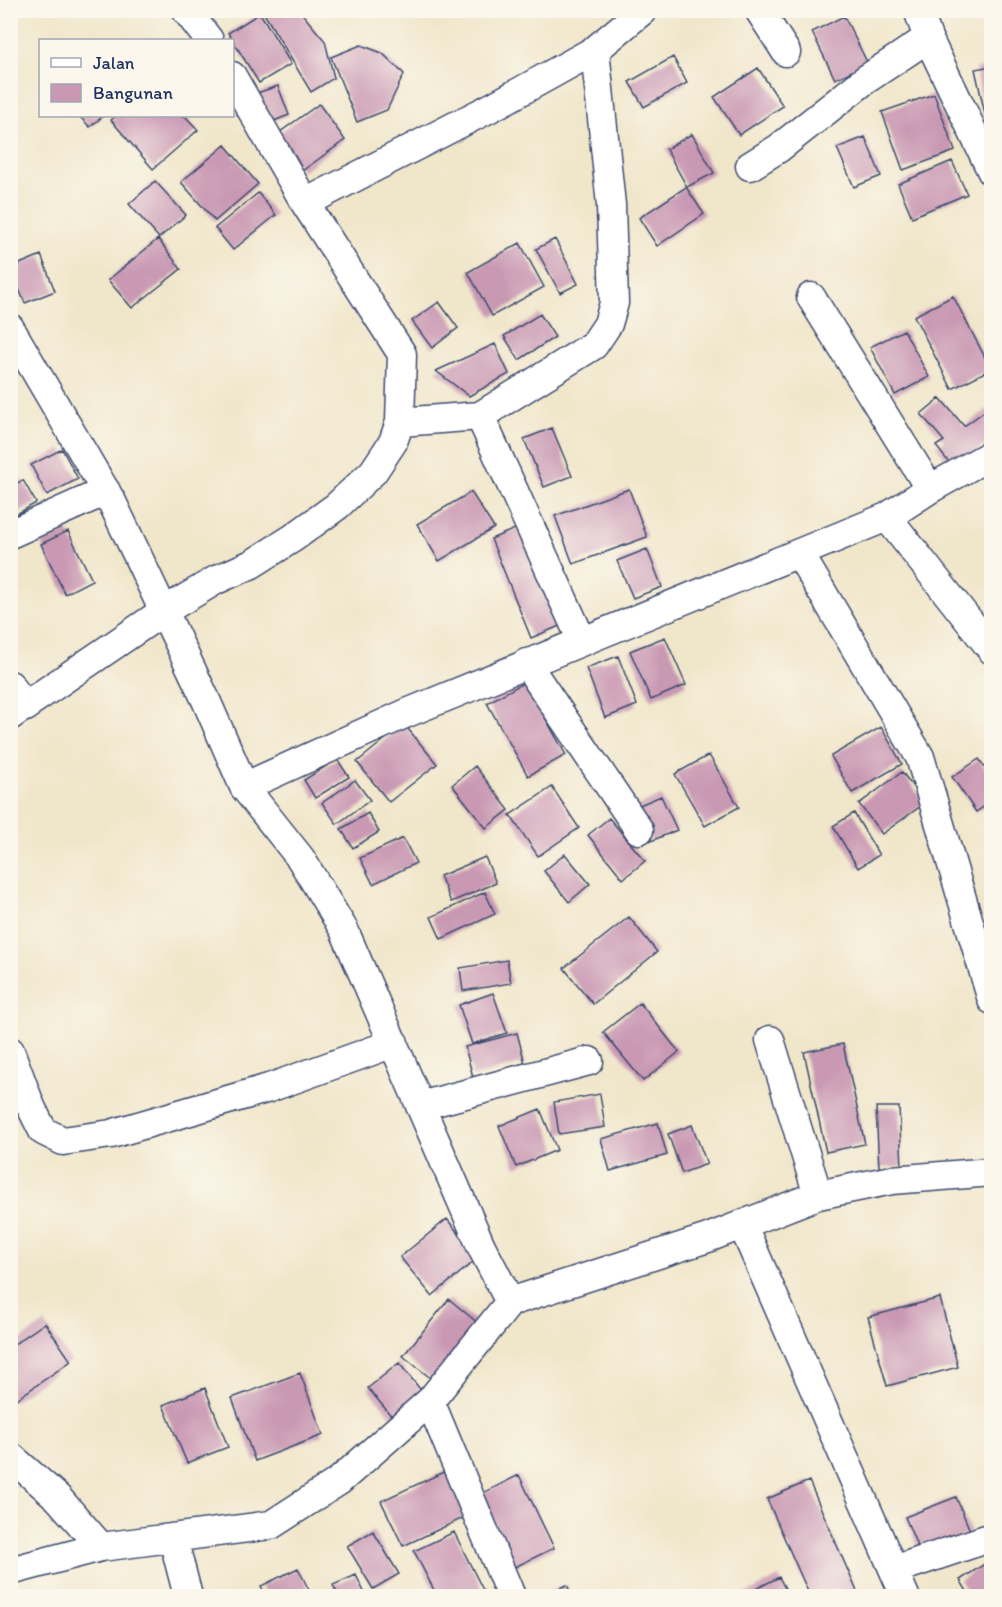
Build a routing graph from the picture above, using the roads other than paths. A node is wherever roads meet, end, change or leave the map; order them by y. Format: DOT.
graph roads {
  1 [pos="186,10"];
  2 [pos="643,10"];
  3 [pos="759,10"];
  4 [pos="918,10"];
  5 [pos="928,38"];
  6 [pos="208,39"];
  7 [pos="595,50"];
  8 [pos="786,52"];
  9 [pos="234,80"];
  10 [pos="750,166"];
  11 [pos="992,172"];
  12 [pos="304,203"];
  13 [pos="811,297"];
  14 [pos="10,328"];
  15 [pos="480,416"];
  16 [pos="400,422"];
  17 [pos="992,454"];
  18 [pos="930,489"];
  19 [pos="106,491"];
  20 [pos="886,517"];
  21 [pos="10,534"];
  22 [pos="799,553"];
  23 [pos="164,611"];
  24 [pos="582,641"];
  25 [pos="992,650"];
  26 [pos="526,663"];
  27 [pos="16,703"];
  28 [pos="244,787"];
  29 [pos="639,830"];
  30 [pos="992,1000"];
  31 [pos="770,1040"];
  32 [pos="394,1043"];
  33 [pos="10,1051"];
  34 [pos="589,1061"];
  35 [pos="420,1106"];
  36 [pos="992,1172"];
  37 [pos="818,1195"];
  38 [pos="742,1224"];
  39 [pos="510,1302"];
  40 [pos="430,1401"];
  41 [pos="10,1456"];
  42 [pos="992,1537"];
  43 [pos="173,1538"];
  44 [pos="102,1547"];
  45 [pos="894,1570"];
  46 [pos="10,1571"];
  47 [pos="188,1596"];
  48 [pos="511,1596"];
  49 [pos="905,1596"];
  1 -- 6 [label="street"];
  2 -- 7 [label="street"];
  3 -- 8 [label="street"];
  4 -- 5 [label="street"];
  5 -- 10 [label="street"];
  5 -- 11 [label="street"];
  7 -- 12 [label="street"];
  7 -- 15 [label="street"];
  9 -- 12 [label="street"];
  12 -- 16 [label="street"];
  13 -- 18 [label="street"];
  14 -- 19 [label="street"];
  15 -- 16 [label="street"];
  15 -- 24 [label="street"];
  16 -- 23 [label="street"];
  17 -- 18 [label="street"];
  18 -- 20 [label="street"];
  19 -- 21 [label="street"];
  19 -- 23 [label="street"];
  20 -- 22 [label="street"];
  20 -- 25 [label="street"];
  22 -- 24 [label="street"];
  22 -- 30 [label="street"];
  23 -- 27 [label="street"];
  23 -- 28 [label="street"];
  24 -- 26 [label="street"];
  26 -- 28 [label="street"];
  26 -- 29 [label="street"];
  28 -- 32 [label="street"];
  31 -- 37 [label="street"];
  32 -- 33 [label="street"];
  32 -- 35 [label="street"];
  34 -- 35 [label="street"];
  35 -- 39 [label="street"];
  36 -- 37 [label="street"];
  37 -- 38 [label="street"];
  38 -- 39 [label="street"];
  38 -- 45 [label="street"];
  39 -- 40 [label="street"];
  40 -- 43 [label="street"];
  40 -- 48 [label="street"];
  41 -- 44 [label="street"];
  42 -- 45 [label="street"];
  43 -- 44 [label="street"];
  43 -- 47 [label="street"];
  44 -- 46 [label="street"];
  45 -- 49 [label="street"];
}
